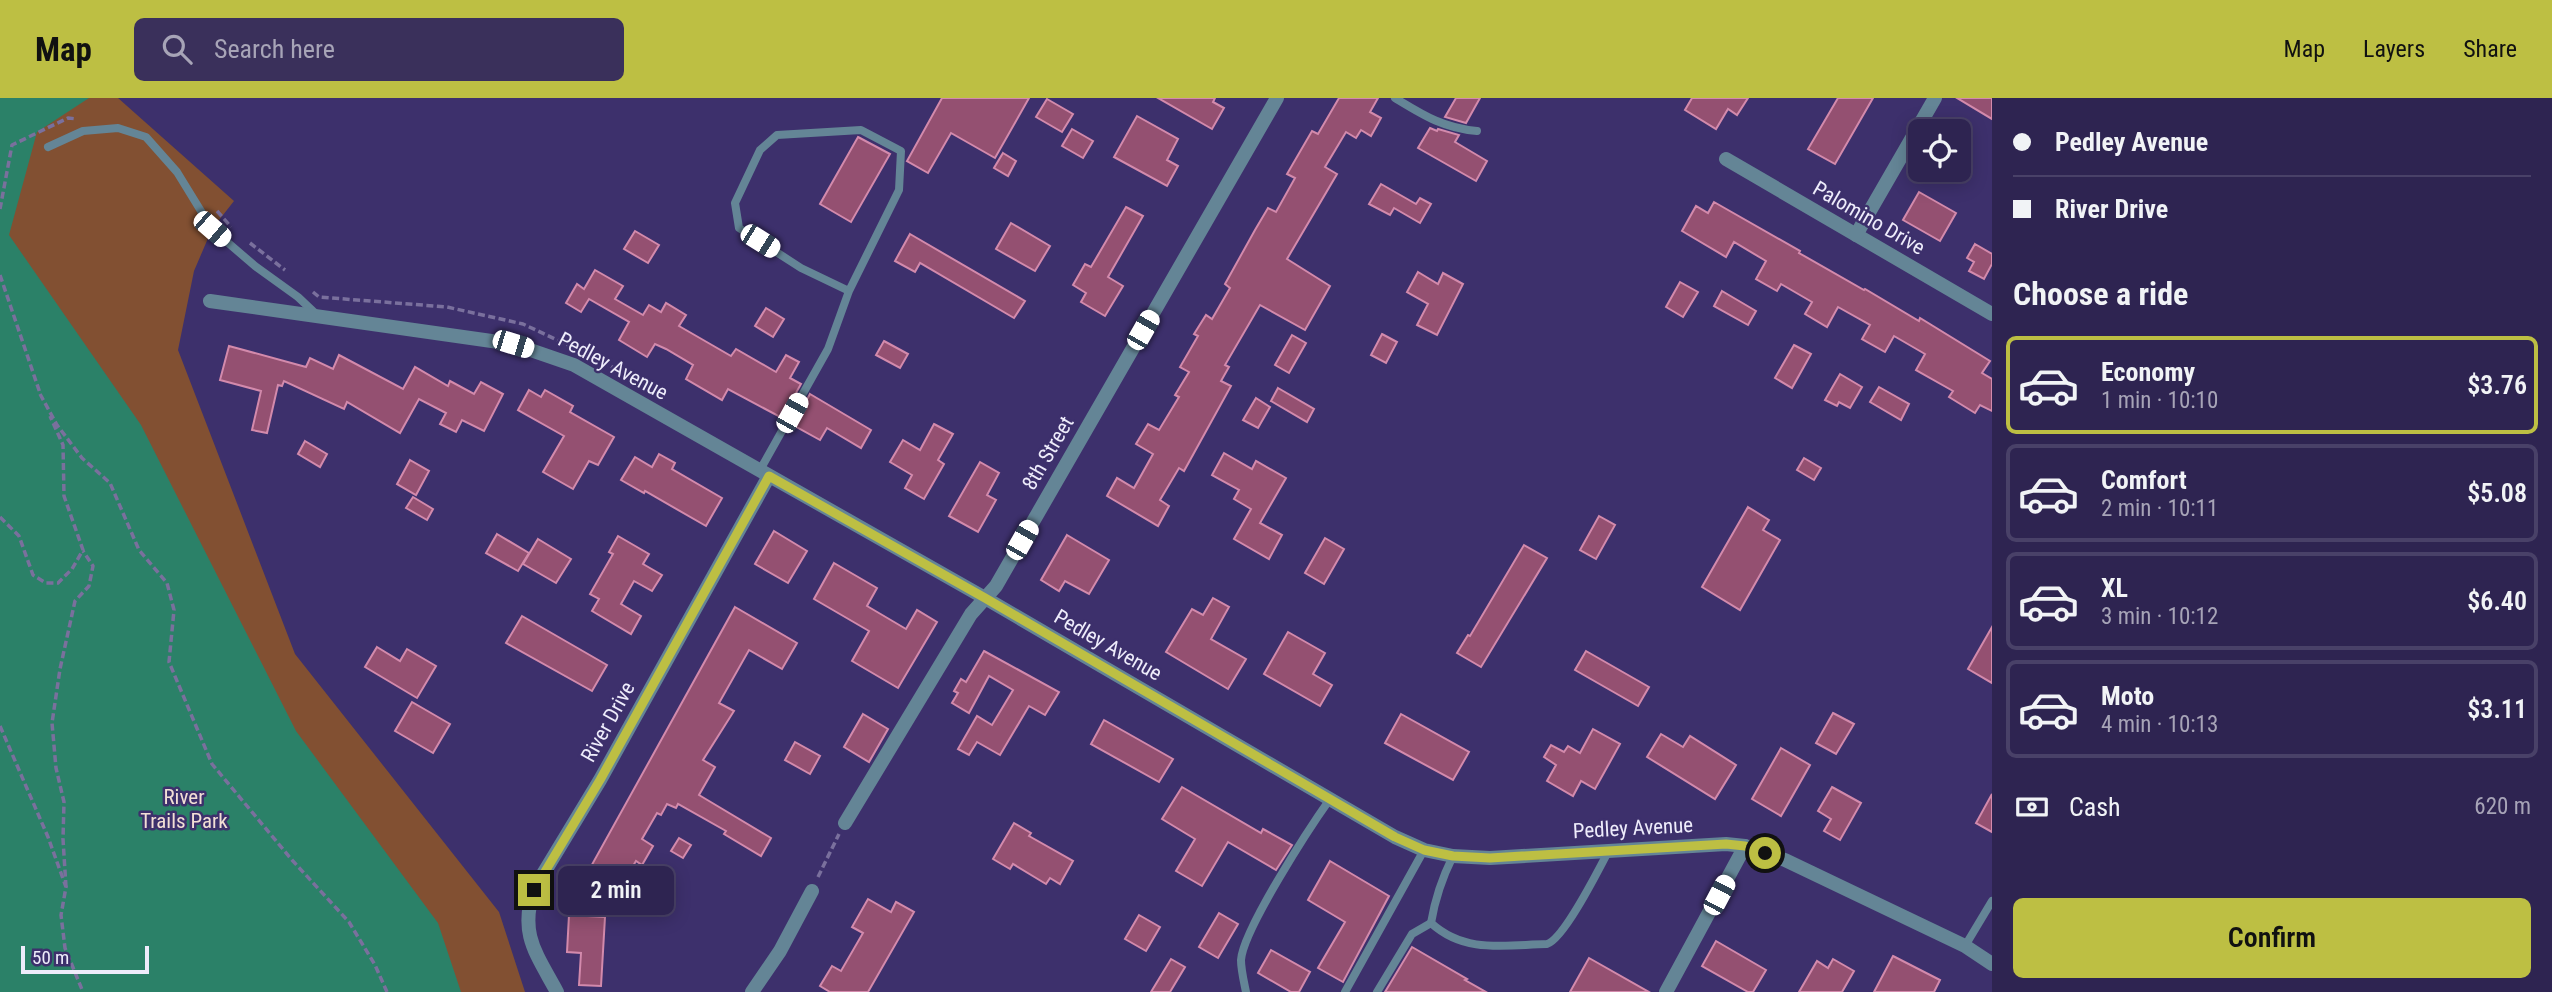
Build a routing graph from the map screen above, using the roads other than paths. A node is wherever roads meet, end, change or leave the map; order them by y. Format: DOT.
graph roads {
  1 [pos="1277,98"];
  2 [pos="1395,98"];
  3 [pos="1935,98"];
  4 [pos="1477,131"];
  5 [pos="48,148"];
  6 [pos="1726,159"];
  7 [pos="1856,235"];
  8 [pos="849,291"];
  9 [pos="210,301"];
  10 [pos="1992,314"];
  11 [pos="319,317"];
  12 [pos="765,473"];
  13 [pos="985,598"];
  14 [pos="1330,799"];
  15 [pos="845,823"];
  16 [pos="1745,846"];
  17 [pos="1424,850"];
  18 [pos="1609,850"];
  19 [pos="1453,856"];
  20 [pos="811,891"];
  21 [pos="1992,901"];
  22 [pos="1431,923"];
  23 [pos="1965,946"];
  24 [pos="1992,964"];
  25 [pos="557,992"];
  26 [pos="752,992"];
  27 [pos="1246,992"];
  28 [pos="1345,992"];
  29 [pos="1377,992"];
  30 [pos="1666,992"];
  1 -- 13 [label="street, 8th Street"];
  2 -- 4 [label="lane"];
  3 -- 7 [label="street"];
  5 -- 11 [label="lane"];
  6 -- 7 [label="street, Palomino Drive"];
  7 -- 10 [label="street, Palomino Drive"];
  8 -- 8 [label="lane"];
  8 -- 12 [label="lane"];
  9 -- 11 [label="street, Pedley Avenue"];
  11 -- 12 [label="street, Pedley Avenue"];
  12 -- 13 [label="street, Pedley Avenue"];
  12 -- 25 [label="street, River Drive"];
  13 -- 14 [label="street, Pedley Avenue"];
  13 -- 15 [label="street, 8th Street"];
  14 -- 17 [label="street, Pedley Avenue"];
  14 -- 27 [label="lane"];
  16 -- 18 [label="street, Pedley Avenue"];
  16 -- 23 [label="street, Pedley Avenue"];
  16 -- 30 [label="street"];
  17 -- 19 [label="street, Pedley Avenue"];
  17 -- 28 [label="lane"];
  18 -- 19 [label="street, Pedley Avenue"];
  18 -- 22 [label="lane"];
  19 -- 22 [label="lane"];
  20 -- 26 [label="street"];
  21 -- 23 [label="lane"];
  22 -- 29 [label="lane"];
  23 -- 24 [label="street, Pedley Avenue"];
}
